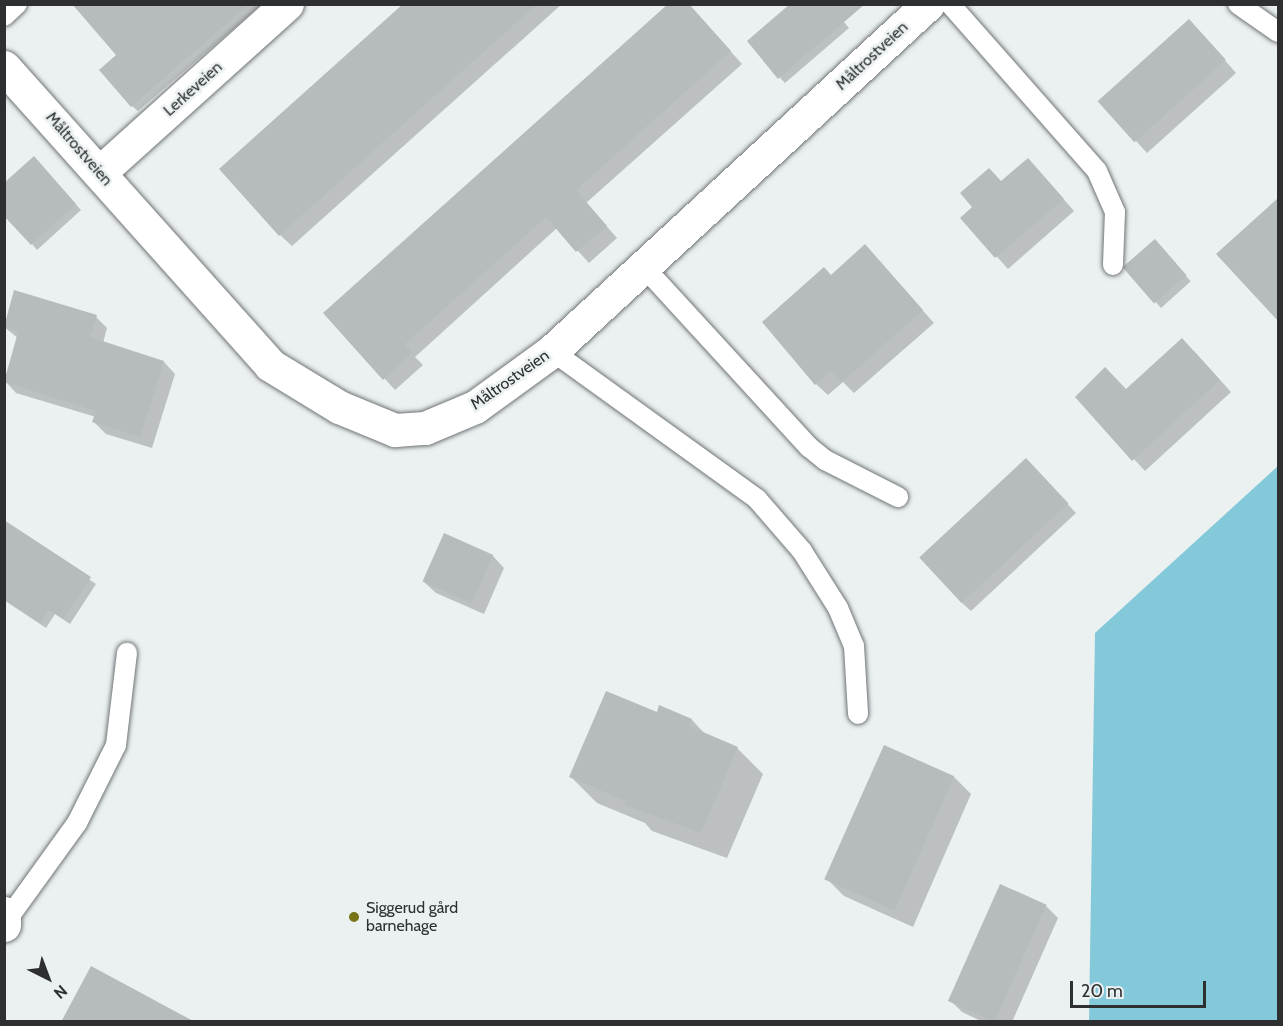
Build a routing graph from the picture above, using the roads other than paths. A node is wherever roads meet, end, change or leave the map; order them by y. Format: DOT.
graph roads {
  1 [pos="17,4"];
  2 [pos="287,4"];
  3 [pos="928,4"];
  4 [pos="950,4"];
  5 [pos="1238,4"];
  6 [pos="4,16"];
  7 [pos="1278,32"];
  8 [pos="4,67"];
  9 [pos="99,172"];
  10 [pos="1113,265"];
  11 [pos="643,266"];
  12 [pos="552,351"];
  13 [pos="898,496"];
  14 [pos="127,653"];
  15 [pos="858,714"];
  16 [pos="5,919"];
  1 -- 6 [label="lane"];
  2 -- 9 [label="street, Lerkeveien"];
  3 -- 11 [label="street, Måltrostveien"];
  4 -- 10 [label="lane"];
  5 -- 7 [label="lane"];
  8 -- 9 [label="street, Måltrostveien"];
  9 -- 12 [label="street, Måltrostveien"];
  11 -- 12 [label="street, Måltrostveien"];
  11 -- 13 [label="lane"];
  12 -- 15 [label="lane"];
  14 -- 16 [label="lane"];
}
